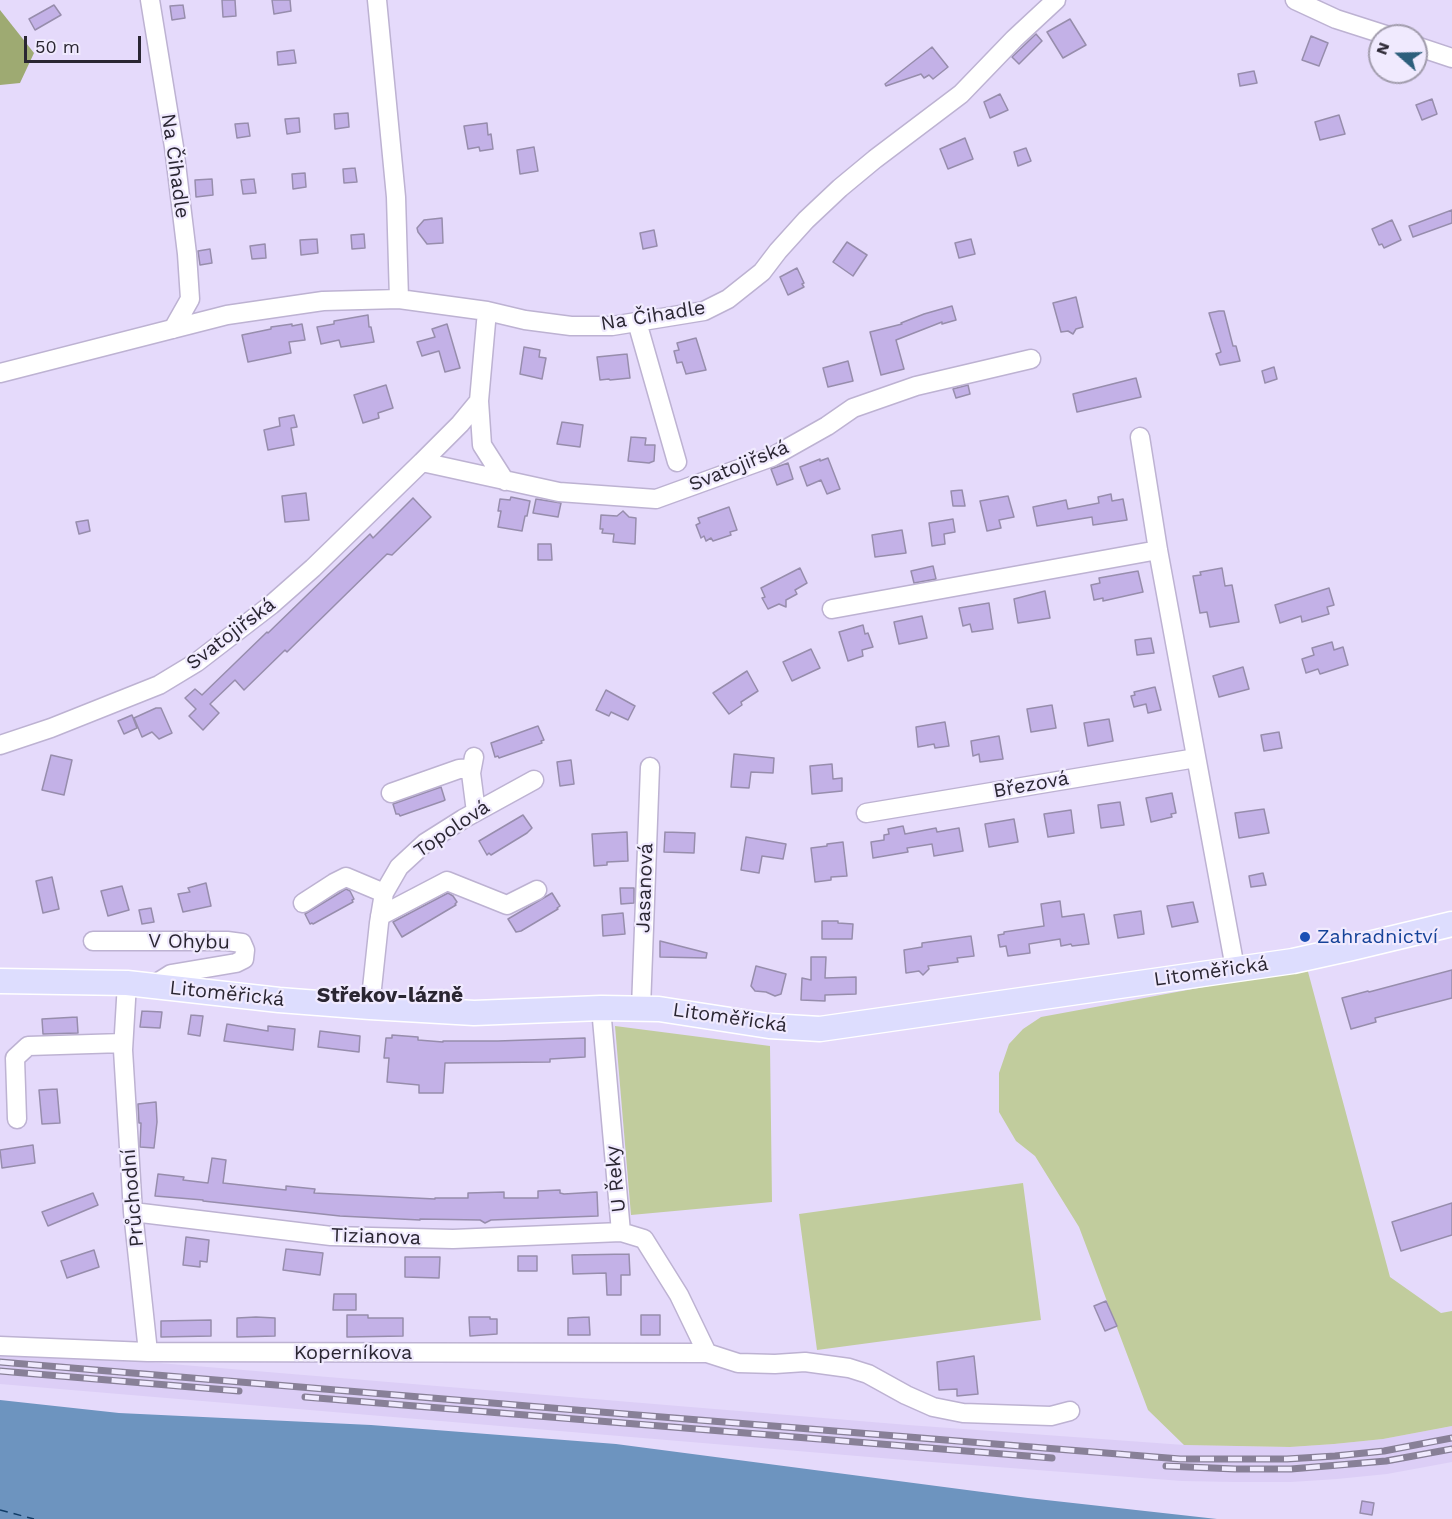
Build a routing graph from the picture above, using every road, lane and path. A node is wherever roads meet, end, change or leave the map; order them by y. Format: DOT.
graph roads {
  1 [pos="150,0"];
  2 [pos="377,0"];
  3 [pos="1056,0"];
  4 [pos="1296,0"];
  5 [pos="1368,29"];
  6 [pos="1428,50"];
  7 [pos="1452,58"];
  8 [pos="399,299"];
  9 [pos="487,311"];
  10 [pos="637,322"];
  11 [pos="173,329"];
  12 [pos="1031,359"];
  13 [pos="0,373"];
  14 [pos="479,401"];
  15 [pos="1140,437"];
  16 [pos="422,462"];
  17 [pos="677,462"];
  18 [pos="505,481"];
  19 [pos="1158,550"];
  20 [pos="832,609"];
  21 [pos="0,745"];
  22 [pos="1196,758"];
  23 [pos="650,767"];
  24 [pos="534,780"];
  25 [pos="391,793"];
  26 [pos="476,812"];
  27 [pos="866,813"];
  28 [pos="537,890"];
  29 [pos="384,893"];
  30 [pos="303,903"];
  31 [pos="380,916"];
  32 [pos="1452,924"];
  33 [pos="93,941"];
  34 [pos="1234,968"];
  35 [pos="0,981"];
  36 [pos="127,984"];
  37 [pos="152,986"];
  38 [pos="370,1007"];
  39 [pos="601,1008"];
  40 [pos="641,1008"];
  41 [pos="123,1043"];
  42 [pos="17,1119"];
  43 [pos="133,1212"];
  44 [pos="621,1232"];
  45 [pos="0,1346"];
  46 [pos="148,1352"];
  47 [pos="706,1353"];
  48 [pos="1070,1411"];
  1 -- 11 [label="street, Na Čihadle"];
  2 -- 8 [label="street"];
  3 -- 10 [label="street, Na Čihadle"];
  4 -- 5 [label="street"];
  6 -- 7 [label="street"];
  8 -- 9 [label="street, Na Čihadle"];
  8 -- 11 [label="street, Na Čihadle"];
  9 -- 10 [label="street, Na Čihadle"];
  9 -- 14 [label="street"];
  10 -- 17 [label="street"];
  11 -- 13 [label="street, Na Čihadle"];
  12 -- 18 [label="street, Svatojiřská"];
  14 -- 16 [label="street, Svatojiřská"];
  14 -- 18 [label="street"];
  15 -- 19 [label="street"];
  16 -- 18 [label="street, Svatojiřská"];
  16 -- 21 [label="street, Svatojiřská"];
  19 -- 20 [label="street"];
  19 -- 22 [label="street"];
  22 -- 27 [label="street, Březová"];
  22 -- 34 [label="street"];
  23 -- 40 [label="street, Jasanová"];
  24 -- 26 [label="street, Topolová"];
  25 -- 26 [label="street"];
  26 -- 29 [label="street, Topolová"];
  28 -- 31 [label="street, Topolová"];
  29 -- 30 [label="street"];
  29 -- 31 [label="street, Topolová"];
  31 -- 38 [label="street, Topolová"];
  32 -- 34 [label="main road, Litoměřická"];
  33 -- 37 [label="street, V Ohybu"];
  34 -- 40 [label="main road, Litoměřická"];
  35 -- 36 [label="main road, Litoměřická"];
  36 -- 37 [label="main road, Litoměřická"];
  36 -- 41 [label="street, Průchodní"];
  37 -- 38 [label="main road, Litoměřická"];
  38 -- 39 [label="main road, Litoměřická"];
  39 -- 40 [label="main road, Litoměřická"];
  39 -- 44 [label="street, U Řeky"];
  41 -- 42 [label="street"];
  41 -- 43 [label="street, Průchodní"];
  43 -- 44 [label="street, Tizianova"];
  43 -- 46 [label="street, Průchodní"];
  44 -- 47 [label="street, U Řeky"];
  45 -- 46 [label="street, Koperníkova"];
  46 -- 47 [label="street, Koperníkova"];
  47 -- 48 [label="street, Koperníkova"];
}
